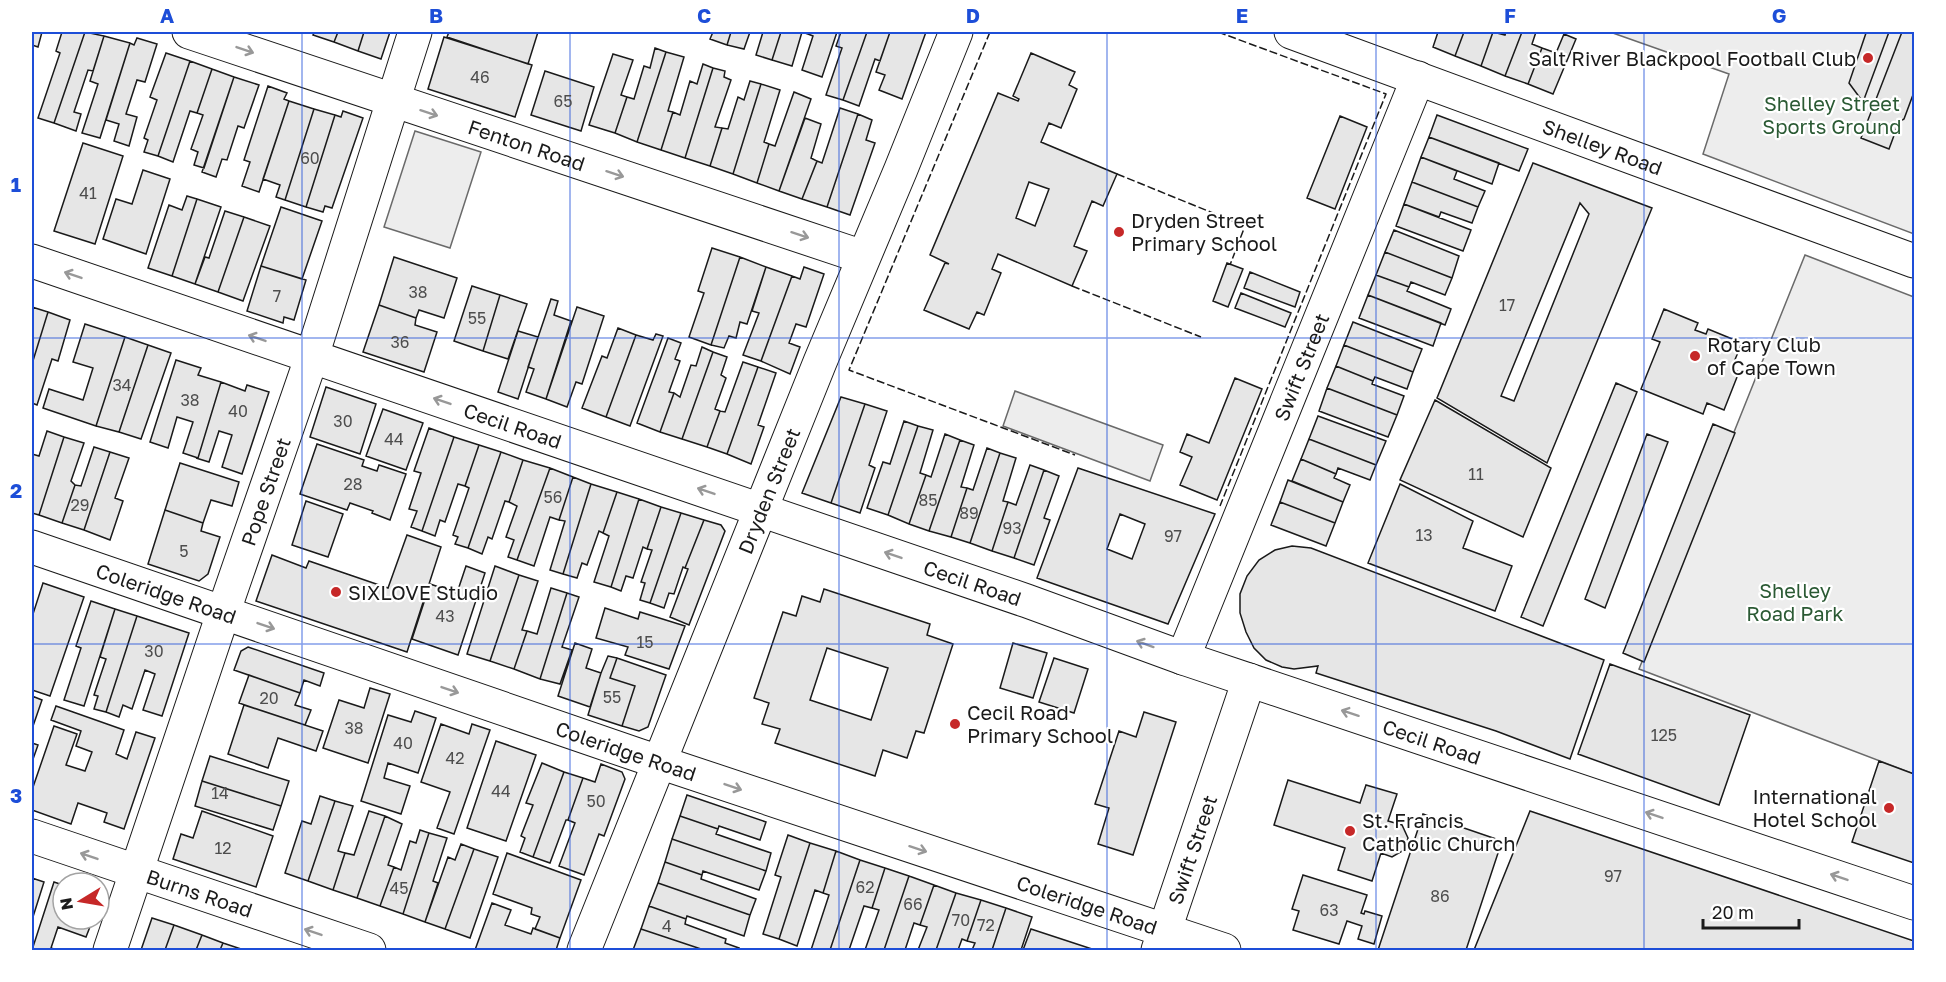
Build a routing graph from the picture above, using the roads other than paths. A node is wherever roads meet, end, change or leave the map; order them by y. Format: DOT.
graph roads {
  1 [pos="189,32"];
  2 [pos="416,32"];
  3 [pos="956,32"];
  4 [pos="1291,32"];
  5 [pos="1418,78"];
  6 [pos="392,100"];
  7 [pos="863,257"];
  8 [pos="32,261"];
  9 [pos="1914,261"];
  10 [pos="312,356"];
  11 [pos="761,510"];
  12 [pos="32,547"];
  13 [pos="224,612"];
  14 [pos="1183,658"];
  15 [pos="1249,680"];
  16 [pos="658,762"];
  17 [pos="32,836"];
  18 [pos="137,872"];
  19 [pos="1914,903"];
  20 [pos="1162,940"];
  21 [pos="110,951"];
  22 [pos="369,951"];
  23 [pos="584,951"];
  24 [pos="1224,951"];
  1 -- 6 [label="street, Fenton Road, one-way"];
  2 -- 6 [label="street, Pope Street"];
  3 -- 7 [label="street, Dryden Street"];
  4 -- 5 [label="street, Shelley Road"];
  5 -- 9 [label="street, Shelley Road"];
  5 -- 14 [label="street, Swift Street"];
  6 -- 7 [label="street, Fenton Road, one-way"];
  6 -- 10 [label="street, Pope Street"];
  7 -- 11 [label="street, Dryden Street"];
  10 -- 8 [label="street, Cecil Road, one-way"];
  11 -- 10 [label="street, Cecil Road, one-way"];
  10 -- 13 [label="street, Pope Street"];
  14 -- 11 [label="street, Cecil Road, one-way"];
  11 -- 16 [label="street, Dryden Street"];
  12 -- 13 [label="street, Coleridge Road"];
  13 -- 16 [label="street, Coleridge Road, one-way"];
  13 -- 18 [label="street, Pope Street"];
  14 -- 15 [label="street, Cecil Road"];
  19 -- 15 [label="street, Cecil Road, one-way"];
  15 -- 20 [label="street, Swift Street"];
  16 -- 20 [label="street, Coleridge Road, one-way"];
  16 -- 23 [label="street, Dryden Street"];
  18 -- 17 [label="street, Burns Road, one-way"];
  18 -- 21 [label="street, Pope Street"];
  22 -- 18 [label="street, Burns Road, one-way"];
  20 -- 24 [label="street, Coleridge Road"];
}
